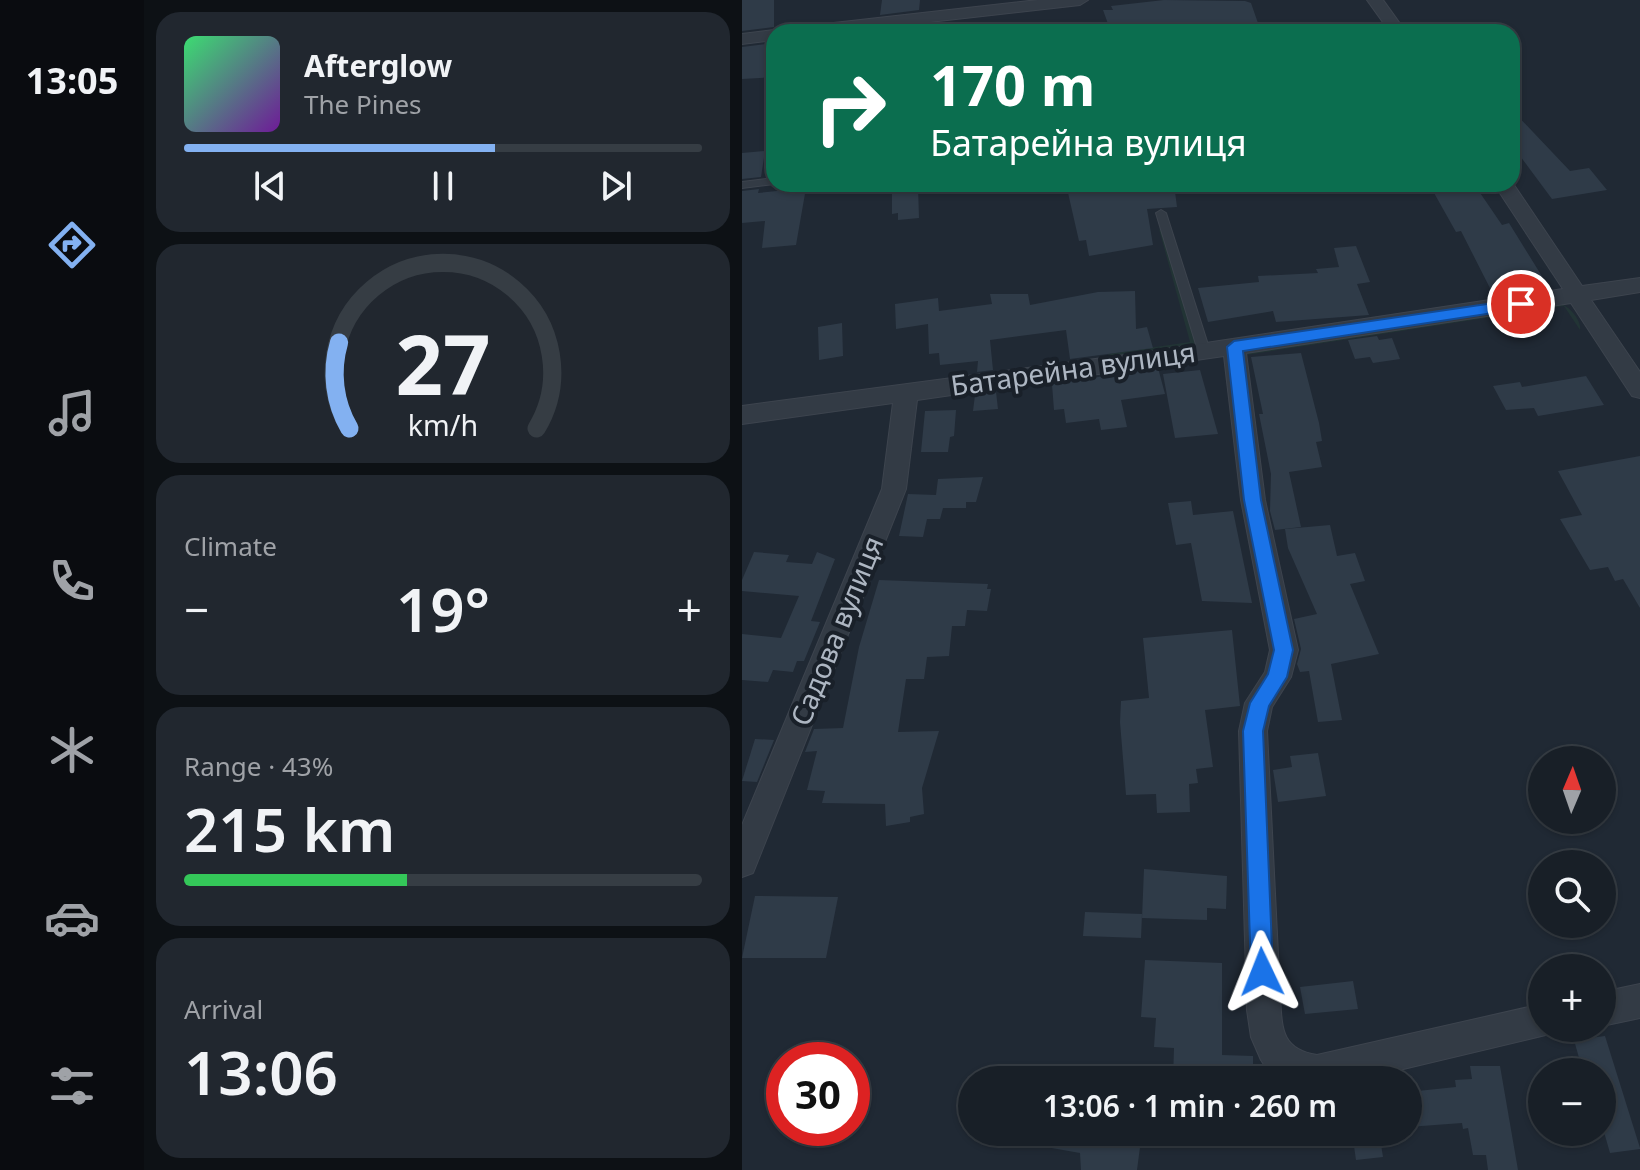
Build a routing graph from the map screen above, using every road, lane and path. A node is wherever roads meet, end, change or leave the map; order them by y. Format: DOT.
graph roads {
  1 [pos="1080,0"];
  2 [pos="1375,0"];
  3 [pos="868,24"];
  4 [pos="1392,24"];
  5 [pos="766,36"];
  6 [pos="742,39"];
  7 [pos="766,182"];
  8 [pos="742,185"];
  9 [pos="1509,192"];
  10 [pos="1161,213"];
  11 [pos="1640,285"];
  12 [pos="1579,295"];
  13 [pos="1219,349"];
  14 [pos="1640,390"];
  15 [pos="906,393"];
  16 [pos="742,415"];
  17 [pos="742,862"];
  18 [pos="1640,1001"];
  19 [pos="1616,1006"];
  20 [pos="1528,1024"];
  1 -- 3 [label="street"];
  2 -- 4 [label="street"];
  5 -- 6 [label="street"];
  7 -- 8 [label="lane"];
  9 -- 12 [label="street"];
  10 -- 13 [label="lane"];
  11 -- 12 [label="street, Батарейна вулиця"];
  12 -- 13 [label="street, Батарейна вулиця"];
  12 -- 14 [label="street"];
  13 -- 15 [label="street, Батарейна вулиця"];
  13 -- 20 [label="street"];
  15 -- 16 [label="street, Батарейна вулиця"];
  15 -- 17 [label="street, Садова вулиця"];
  18 -- 19 [label="street"];
}
